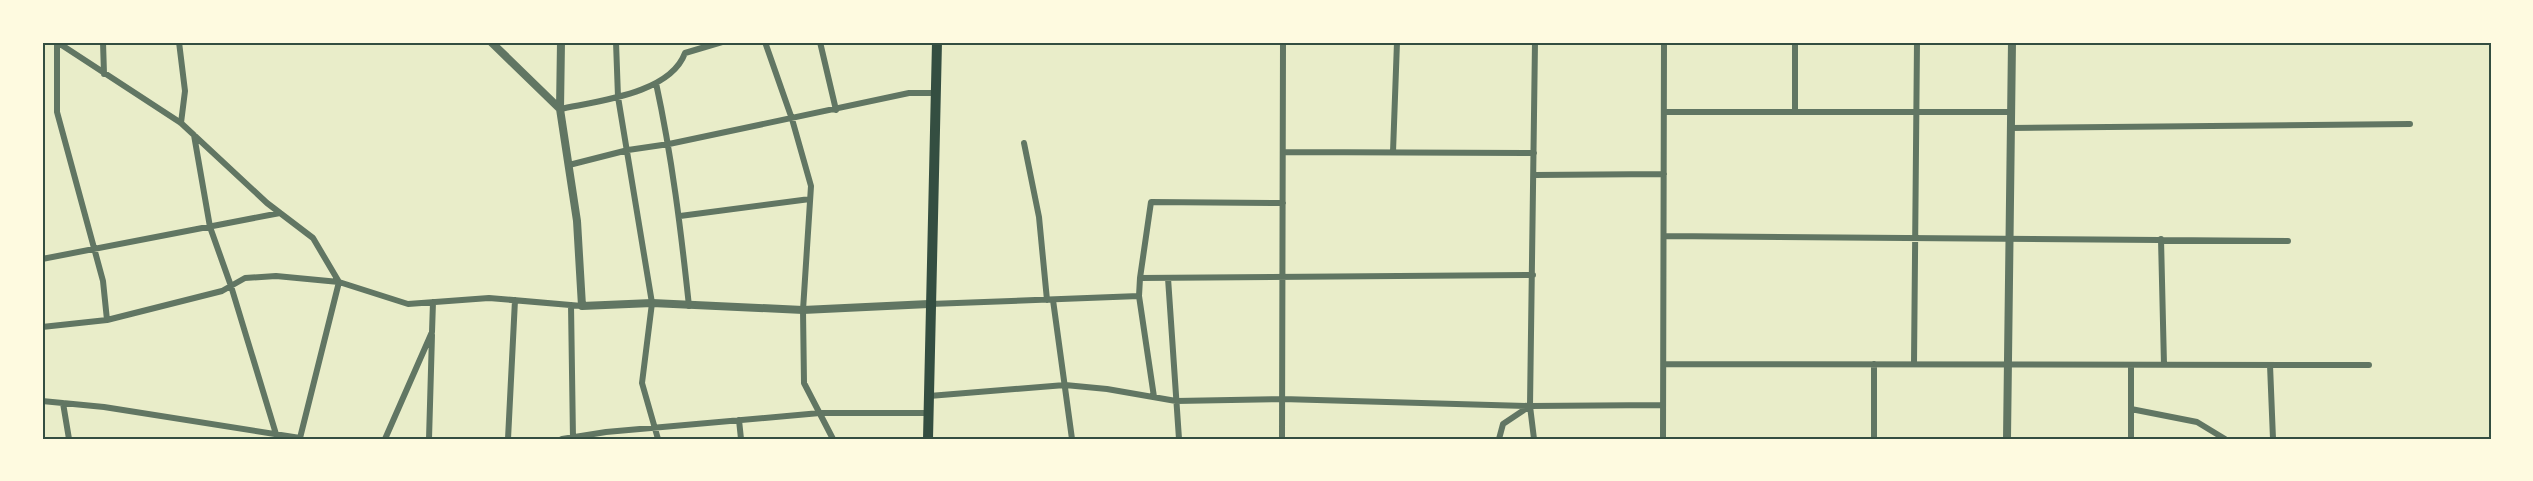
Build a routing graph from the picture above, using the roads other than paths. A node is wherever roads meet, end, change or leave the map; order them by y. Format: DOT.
graph roads {
  1 [pos="57,42"];
  2 [pos="103,42"];
  3 [pos="179,42"];
  4 [pos="491,42"];
  5 [pos="561,42"];
  6 [pos="616,42"];
  7 [pos="722,42"];
  8 [pos="765,42"];
  9 [pos="820,42"];
  10 [pos="937,42"];
  11 [pos="1283,42"];
  12 [pos="1397,42"];
  13 [pos="1535,42"];
  14 [pos="1664,42"];
  15 [pos="1795,42"];
  16 [pos="1917,42"];
  17 [pos="2012,42"];
  18 [pos="105,74"];
  19 [pos="656,83"];
  20 [pos="936,93"];
  21 [pos="618,97"];
  22 [pos="560,109"];
  23 [pos="836,110"];
  24 [pos="1664,112"];
  25 [pos="1795,112"];
  26 [pos="1916,112"];
  27 [pos="2011,112"];
  28 [pos="792,118"];
  29 [pos="181,123"];
  30 [pos="2410,124"];
  31 [pos="2010,128"];
  32 [pos="193,135"];
  33 [pos="1024,142"];
  34 [pos="669,144"];
  35 [pos="628,150"];
  36 [pos="1283,152"];
  37 [pos="1394,152"];
  38 [pos="1534,153"];
  39 [pos="569,165"];
  40 [pos="1664,174"];
  41 [pos="1534,175"];
  42 [pos="810,199"];
  43 [pos="1283,203"];
  44 [pos="280,213"];
  45 [pos="680,216"];
  46 [pos="210,227"];
  47 [pos="1664,236"];
  48 [pos="1917,236"];
  49 [pos="2009,237"];
  50 [pos="2160,239"];
  51 [pos="2288,241"];
  52 [pos="94,249"];
  53 [pos="42,259"];
  54 [pos="1533,275"];
  55 [pos="1283,276"];
  56 [pos="1140,278"];
  57 [pos="1168,278"];
  58 [pos="339,282"];
  59 [pos="231,286"];
  60 [pos="1139,296"];
  61 [pos="515,300"];
  62 [pos="1050,300"];
  63 [pos="434,302"];
  64 [pos="652,303"];
  65 [pos="930,304"];
  66 [pos="571,305"];
  67 [pos="582,306"];
  68 [pos="688,306"];
  69 [pos="803,310"];
  70 [pos="107,320"];
  71 [pos="42,327"];
  72 [pos="432,332"];
  73 [pos="1664,364"];
  74 [pos="1874,364"];
  75 [pos="1914,364"];
  76 [pos="2006,365"];
  77 [pos="2131,365"];
  78 [pos="2164,365"];
  79 [pos="2270,365"];
  80 [pos="2369,365"];
  81 [pos="1065,385"];
  82 [pos="929,396"];
  83 [pos="1154,397"];
  84 [pos="1282,399"];
  85 [pos="42,401"];
  86 [pos="1176,401"];
  87 [pos="63,404"];
  88 [pos="1662,405"];
  89 [pos="1530,406"];
  90 [pos="2131,409"];
  91 [pos="820,413"];
  92 [pos="929,413"];
  93 [pos="739,420"];
  94 [pos="654,428"];
  95 [pos="276,434"];
  96 [pos="573,438"];
  97 [pos="69,439"];
  98 [pos="299,439"];
  99 [pos="385,439"];
  100 [pos="429,439"];
  101 [pos="508,439"];
  102 [pos="562,439"];
  103 [pos="658,439"];
  104 [pos="741,439"];
  105 [pos="832,439"];
  106 [pos="928,439"];
  107 [pos="1072,439"];
  108 [pos="1179,439"];
  109 [pos="1282,439"];
  110 [pos="1499,439"];
  111 [pos="1534,439"];
  112 [pos="1662,439"];
  113 [pos="1874,439"];
  114 [pos="2007,439"];
  115 [pos="2131,439"];
  116 [pos="2225,439"];
  117 [pos="2273,439"];
  1 -- 18 [label="street"];
  1 -- 52 [label="street"];
  2 -- 18 [label="street"];
  3 -- 29 [label="street"];
  4 -- 22 [label="street"];
  5 -- 22 [label="street"];
  6 -- 21 [label="street"];
  7 -- 19 [label="street"];
  8 -- 28 [label="street"];
  9 -- 23 [label="street"];
  10 -- 20 [label="main road"];
  11 -- 36 [label="street"];
  12 -- 37 [label="street"];
  13 -- 38 [label="street"];
  14 -- 24 [label="street"];
  15 -- 25 [label="street"];
  16 -- 26 [label="street"];
  17 -- 27 [label="street"];
  18 -- 29 [label="street"];
  19 -- 21 [label="street"];
  19 -- 34 [label="street"];
  20 -- 23 [label="street"];
  20 -- 65 [label="main road"];
  21 -- 22 [label="street"];
  21 -- 35 [label="street"];
  22 -- 39 [label="street"];
  23 -- 28 [label="street"];
  24 -- 25 [label="street"];
  24 -- 40 [label="street"];
  25 -- 26 [label="street"];
  26 -- 27 [label="street"];
  26 -- 48 [label="street"];
  27 -- 31 [label="street"];
  28 -- 34 [label="street"];
  28 -- 42 [label="street"];
  29 -- 32 [label="street"];
  30 -- 31 [label="street"];
  31 -- 49 [label="street"];
  32 -- 44 [label="street"];
  32 -- 46 [label="street"];
  33 -- 62 [label="street"];
  34 -- 35 [label="street"];
  34 -- 45 [label="street"];
  35 -- 39 [label="street"];
  35 -- 64 [label="street"];
  36 -- 37 [label="street"];
  36 -- 43 [label="street"];
  37 -- 38 [label="street"];
  38 -- 41 [label="street"];
  39 -- 67 [label="street"];
  40 -- 41 [label="street"];
  40 -- 47 [label="street"];
  41 -- 54 [label="street"];
  42 -- 45 [label="street"];
  42 -- 69 [label="street"];
  43 -- 55 [label="street"];
  43 -- 56 [label="street"];
  44 -- 46 [label="street"];
  44 -- 58 [label="street"];
  45 -- 68 [label="street"];
  46 -- 52 [label="street"];
  46 -- 59 [label="street"];
  47 -- 48 [label="street"];
  47 -- 73 [label="street"];
  48 -- 49 [label="street"];
  48 -- 75 [label="street"];
  49 -- 50 [label="street"];
  49 -- 76 [label="street"];
  50 -- 51 [label="street"];
  50 -- 78 [label="street"];
  52 -- 53 [label="street"];
  52 -- 70 [label="street"];
  54 -- 55 [label="street"];
  54 -- 89 [label="street"];
  55 -- 57 [label="street"];
  55 -- 84 [label="street"];
  56 -- 57 [label="street"];
  56 -- 60 [label="street"];
  57 -- 86 [label="street"];
  58 -- 59 [label="street"];
  58 -- 63 [label="street"];
  58 -- 98 [label="street"];
  59 -- 70 [label="street"];
  59 -- 95 [label="street"];
  60 -- 62 [label="street"];
  60 -- 83 [label="street"];
  61 -- 63 [label="street"];
  61 -- 66 [label="street"];
  61 -- 101 [label="street"];
  62 -- 65 [label="street"];
  62 -- 81 [label="street"];
  63 -- 72 [label="street"];
  64 -- 67 [label="street"];
  64 -- 68 [label="street"];
  64 -- 94 [label="street"];
  65 -- 69 [label="street"];
  65 -- 82 [label="main road"];
  66 -- 67 [label="street"];
  66 -- 96 [label="street"];
  68 -- 69 [label="street"];
  69 -- 91 [label="street"];
  70 -- 71 [label="street"];
  72 -- 99 [label="street"];
  72 -- 100 [label="street"];
  73 -- 74 [label="street"];
  73 -- 88 [label="street"];
  74 -- 75 [label="street"];
  74 -- 113 [label="street"];
  75 -- 76 [label="street"];
  76 -- 77 [label="street"];
  76 -- 114 [label="street"];
  77 -- 78 [label="street"];
  77 -- 90 [label="street"];
  78 -- 79 [label="street"];
  79 -- 80 [label="street"];
  79 -- 117 [label="street"];
  81 -- 82 [label="street"];
  81 -- 83 [label="street"];
  81 -- 107 [label="street"];
  82 -- 92 [label="main road"];
  83 -- 86 [label="street"];
  84 -- 86 [label="street"];
  84 -- 89 [label="street"];
  84 -- 109 [label="street"];
  85 -- 87 [label="street"];
  86 -- 108 [label="street"];
  87 -- 95 [label="street"];
  87 -- 97 [label="street"];
  88 -- 89 [label="street"];
  88 -- 112 [label="street"];
  89 -- 110 [label="street"];
  89 -- 111 [label="street"];
  90 -- 115 [label="street"];
  90 -- 116 [label="street"];
  91 -- 92 [label="street"];
  91 -- 93 [label="street"];
  91 -- 105 [label="street"];
  92 -- 106 [label="main road"];
  93 -- 94 [label="street"];
  93 -- 104 [label="street"];
  94 -- 96 [label="street"];
  94 -- 103 [label="street"];
  95 -- 98 [label="street"];
  96 -- 102 [label="street"];
}
